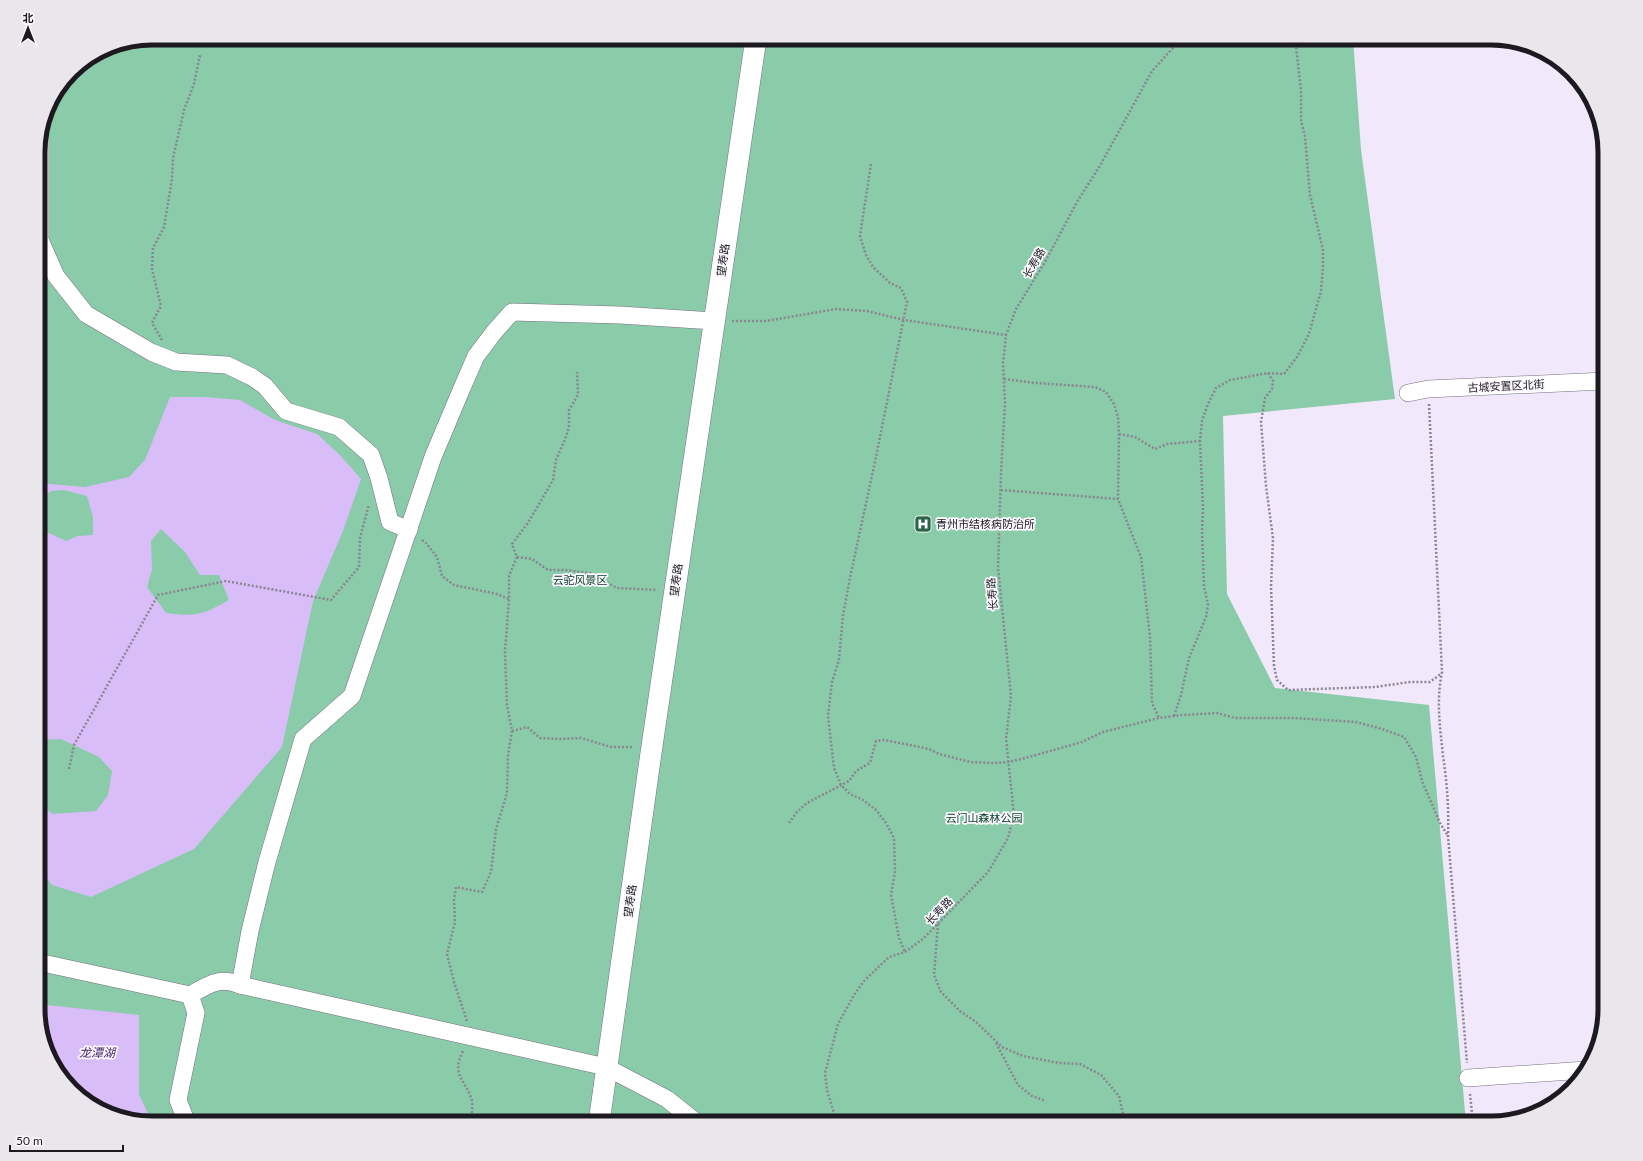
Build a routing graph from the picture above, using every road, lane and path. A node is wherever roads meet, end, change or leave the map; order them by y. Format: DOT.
graph roads {
  1 [pos="755,45"];
  2 [pos="1176,45"];
  3 [pos="1296,45"];
  4 [pos="200,55"];
  5 [pos="871,164"];
  6 [pos="45,251"];
  7 [pos="904,320"];
  8 [pos="714,321"];
  9 [pos="1006,335"];
  10 [pos="176,362"];
  11 [pos="577,372"];
  12 [pos="1268,373"];
  13 [pos="1004,379"];
  14 [pos="1598,380"];
  15 [pos="1428,390"];
  16 [pos="1408,393"];
  17 [pos="1119,434"];
  18 [pos="1200,441"];
  19 [pos="379,478"];
  20 [pos="1001,490"];
  21 [pos="1118,500"];
  22 [pos="409,530"];
  23 [pos="517,557"];
  24 [pos="675,592"];
  25 [pos="509,599"];
  26 [pos="1442,672"];
  27 [pos="1174,716"];
  28 [pos="1159,718"];
  29 [pos="512,731"];
  30 [pos="651,753"];
  31 [pos="1009,762"];
  32 [pos="69,769"];
  33 [pos="841,785"];
  34 [pos="790,823"];
  35 [pos="1448,836"];
  36 [pos="938,924"];
  37 [pos="905,952"];
  38 [pos="45,964"];
  39 [pos="240,985"];
  40 [pos="190,995"];
  41 [pos="471,1037"];
  42 [pos="995,1040"];
  43 [pos="606,1067"];
  44 [pos="1578,1071"];
  45 [pos="1468,1078"];
  46 [pos="1046,1101"];
  47 [pos="184,1116"];
  48 [pos="471,1116"];
  49 [pos="601,1116"];
  50 [pos="688,1116"];
  51 [pos="834,1116"];
  52 [pos="1123,1116"];
  53 [pos="1472,1116"];
  1 -- 8 [label="street, 望寿路"];
  2 -- 9 [label="path, 长寿路"];
  3 -- 12 [label="path"];
  4 -- 10 [label="path"];
  5 -- 7 [label="path"];
  6 -- 10 [label="street"];
  7 -- 8 [label="path"];
  7 -- 9 [label="path"];
  7 -- 33 [label="path"];
  8 -- 22 [label="street"];
  8 -- 24 [label="street, 望寿路"];
  9 -- 13 [label="path, 长寿路"];
  10 -- 19 [label="street"];
  11 -- 23 [label="path"];
  12 -- 18 [label="path"];
  12 -- 26 [label="path"];
  13 -- 17 [label="path"];
  13 -- 20 [label="path, 长寿路"];
  14 -- 15 [label="street, 古城安置区北街"];
  15 -- 16 [label="street, 古城安置区北街"];
  15 -- 26 [label="path"];
  17 -- 18 [label="path"];
  17 -- 21 [label="path"];
  18 -- 27 [label="path"];
  19 -- 22 [label="street"];
  19 -- 32 [label="path"];
  20 -- 21 [label="path"];
  20 -- 31 [label="path, 长寿路"];
  21 -- 28 [label="path"];
  22 -- 25 [label="path"];
  22 -- 39 [label="street"];
  23 -- 24 [label="path"];
  23 -- 25 [label="path"];
  24 -- 30 [label="street, 望寿路"];
  25 -- 29 [label="path"];
  26 -- 35 [label="path"];
  27 -- 28 [label="path"];
  27 -- 35 [label="path"];
  28 -- 31 [label="path"];
  29 -- 30 [label="path"];
  29 -- 41 [label="path"];
  30 -- 43 [label="street, 望寿路"];
  31 -- 33 [label="path"];
  31 -- 36 [label="path, 长寿路"];
  33 -- 34 [label="path"];
  33 -- 37 [label="path"];
  35 -- 45 [label="path"];
  36 -- 37 [label="path, 长寿路"];
  36 -- 42 [label="path"];
  37 -- 51 [label="path, 长寿路"];
  38 -- 40 [label="street"];
  39 -- 40 [label="street"];
  39 -- 41 [label="street"];
  40 -- 47 [label="street"];
  41 -- 43 [label="street"];
  41 -- 48 [label="path"];
  42 -- 46 [label="path"];
  42 -- 52 [label="path"];
  43 -- 49 [label="street, 望寿路"];
  43 -- 50 [label="street"];
  44 -- 45 [label="street"];
  45 -- 53 [label="path"];
}
